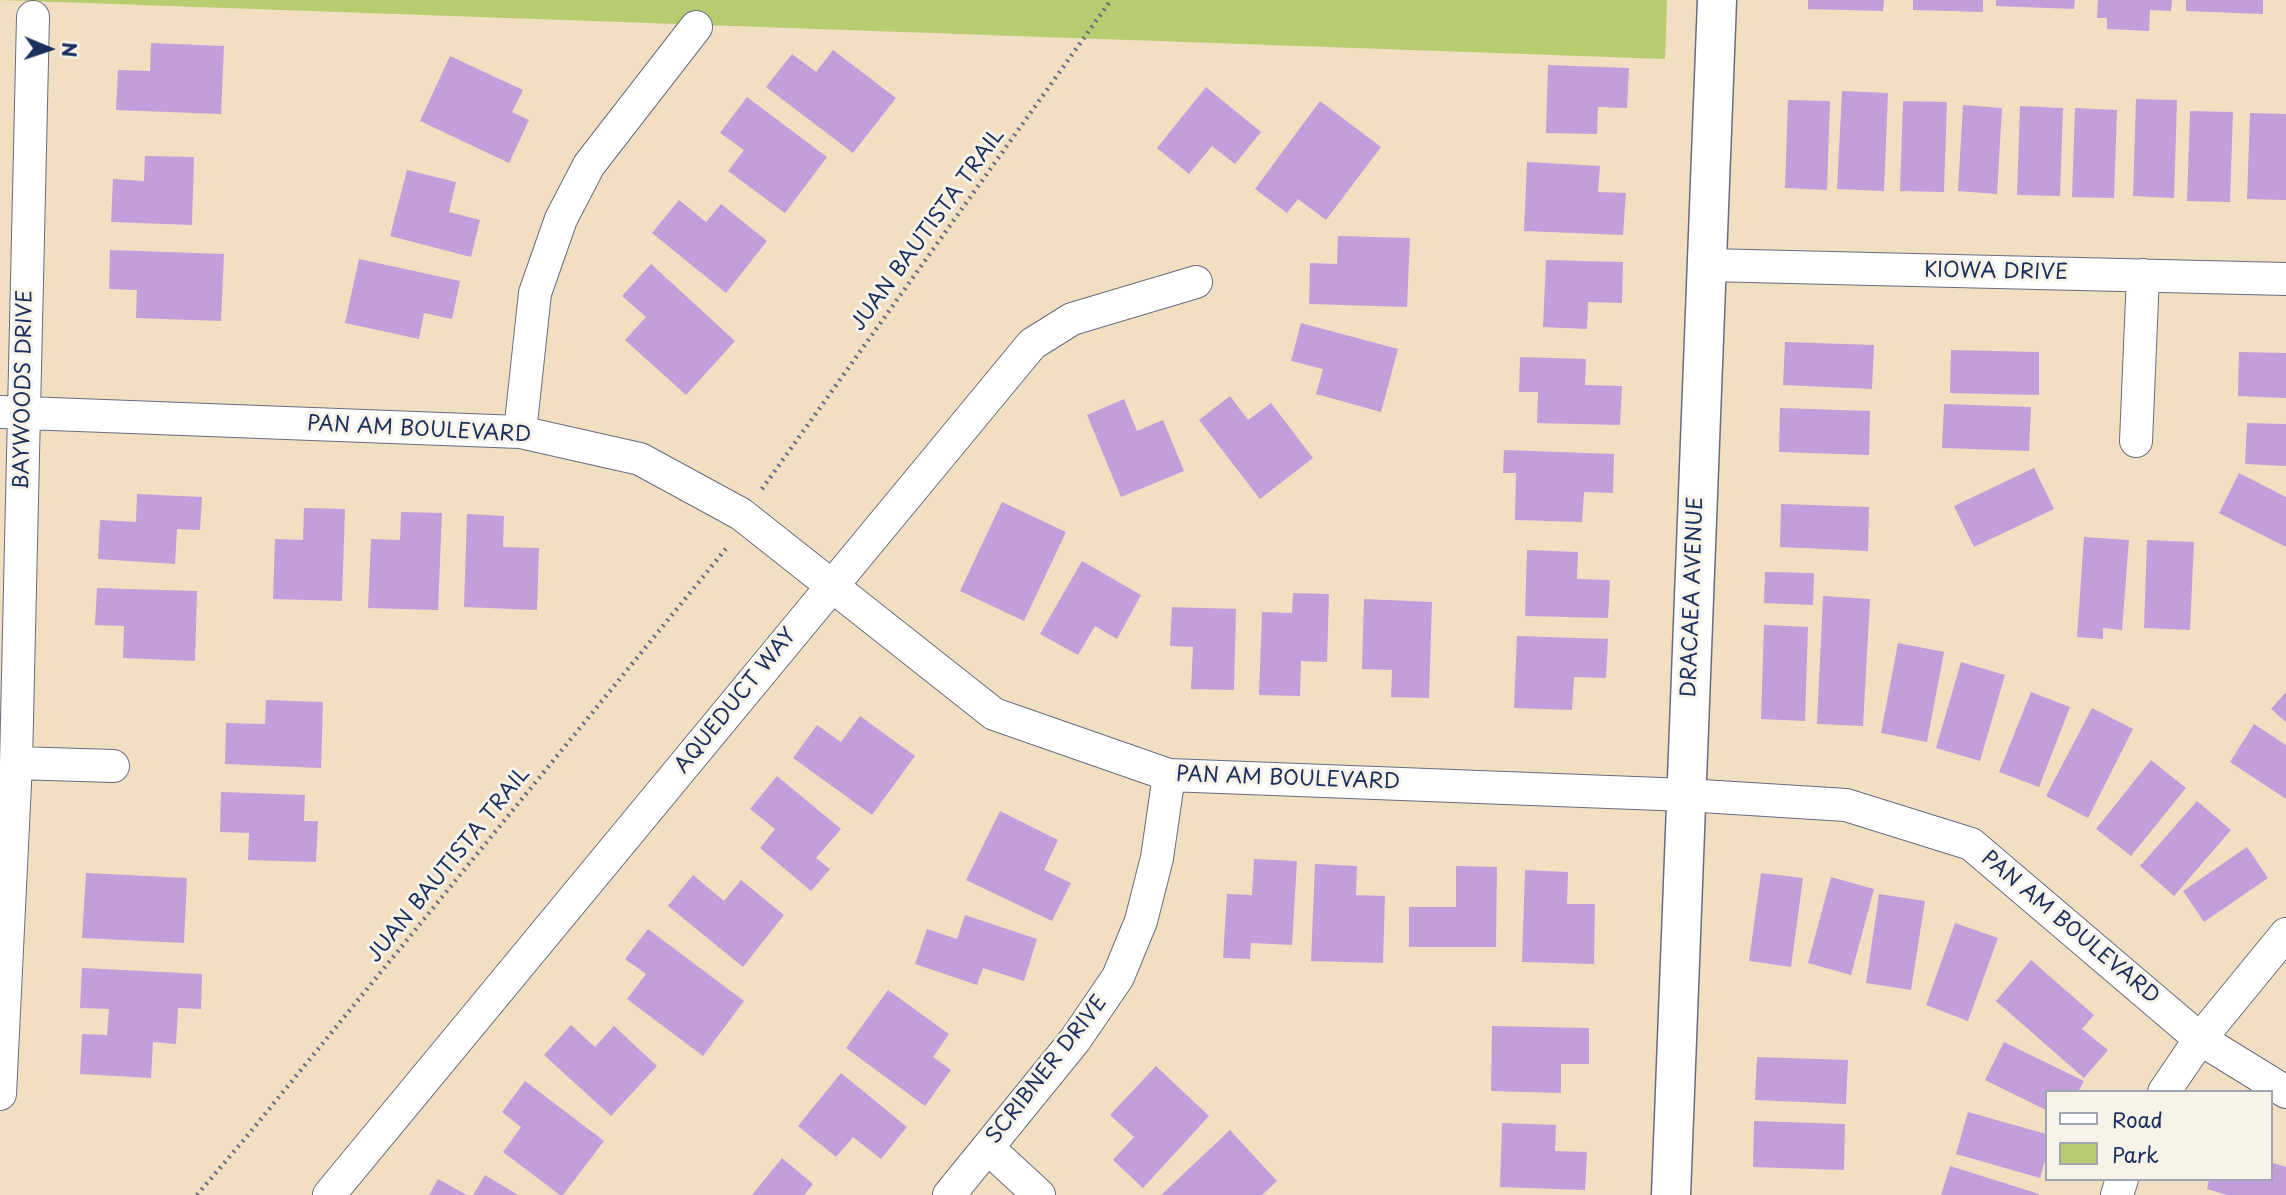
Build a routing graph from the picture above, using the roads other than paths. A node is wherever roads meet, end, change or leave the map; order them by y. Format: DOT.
graph roads {
  1 [pos="1717,0"];
  2 [pos="33,18"];
  3 [pos="696,27"];
  4 [pos="1707,265"];
  5 [pos="2143,275"];
  6 [pos="2286,279"];
  7 [pos="1196,282"];
  8 [pos="12,412"];
  9 [pos="520,432"];
  10 [pos="2136,441"];
  11 [pos="832,584"];
  12 [pos="16,764"];
  13 [pos="113,766"];
  14 [pos="1169,775"];
  15 [pos="1686,794"];
  16 [pos="2286,934"];
  17 [pos="2200,1039"];
  18 [pos="2165,1090"];
  19 [pos="2286,1092"];
  20 [pos="0,1094"];
  21 [pos="988,1148"];
  22 [pos="329,1195"];
  23 [pos="949,1195"];
  24 [pos="1039,1195"];
  25 [pos="1671,1195"];
  1 -- 4 [label="street, DRACAEA AVENUE"];
  2 -- 8 [label="street, BAYWOODS DRIVE"];
  3 -- 9 [label="street"];
  4 -- 5 [label="street, KIOWA DRIVE"];
  4 -- 15 [label="street, DRACAEA AVENUE"];
  5 -- 6 [label="street, KIOWA DRIVE"];
  5 -- 10 [label="street"];
  7 -- 11 [label="street, AQUEDUCT WAY"];
  8 -- 9 [label="street, PAN AM BOULEVARD"];
  8 -- 12 [label="street, BAYWOODS DRIVE"];
  9 -- 11 [label="street, PAN AM BOULEVARD"];
  11 -- 14 [label="street, PAN AM BOULEVARD"];
  11 -- 22 [label="street, AQUEDUCT WAY"];
  12 -- 13 [label="street"];
  12 -- 20 [label="street, BAYWOODS DRIVE"];
  14 -- 15 [label="street, PAN AM BOULEVARD"];
  14 -- 21 [label="street, SCRIBNER DRIVE"];
  15 -- 17 [label="street, PAN AM BOULEVARD"];
  15 -- 25 [label="street, DRACAEA AVENUE"];
  16 -- 17 [label="street"];
  17 -- 18 [label="street"];
  17 -- 19 [label="street, PAN AM BOULEVARD"];
  21 -- 23 [label="street, SCRIBNER DRIVE"];
  21 -- 24 [label="street"];
}
